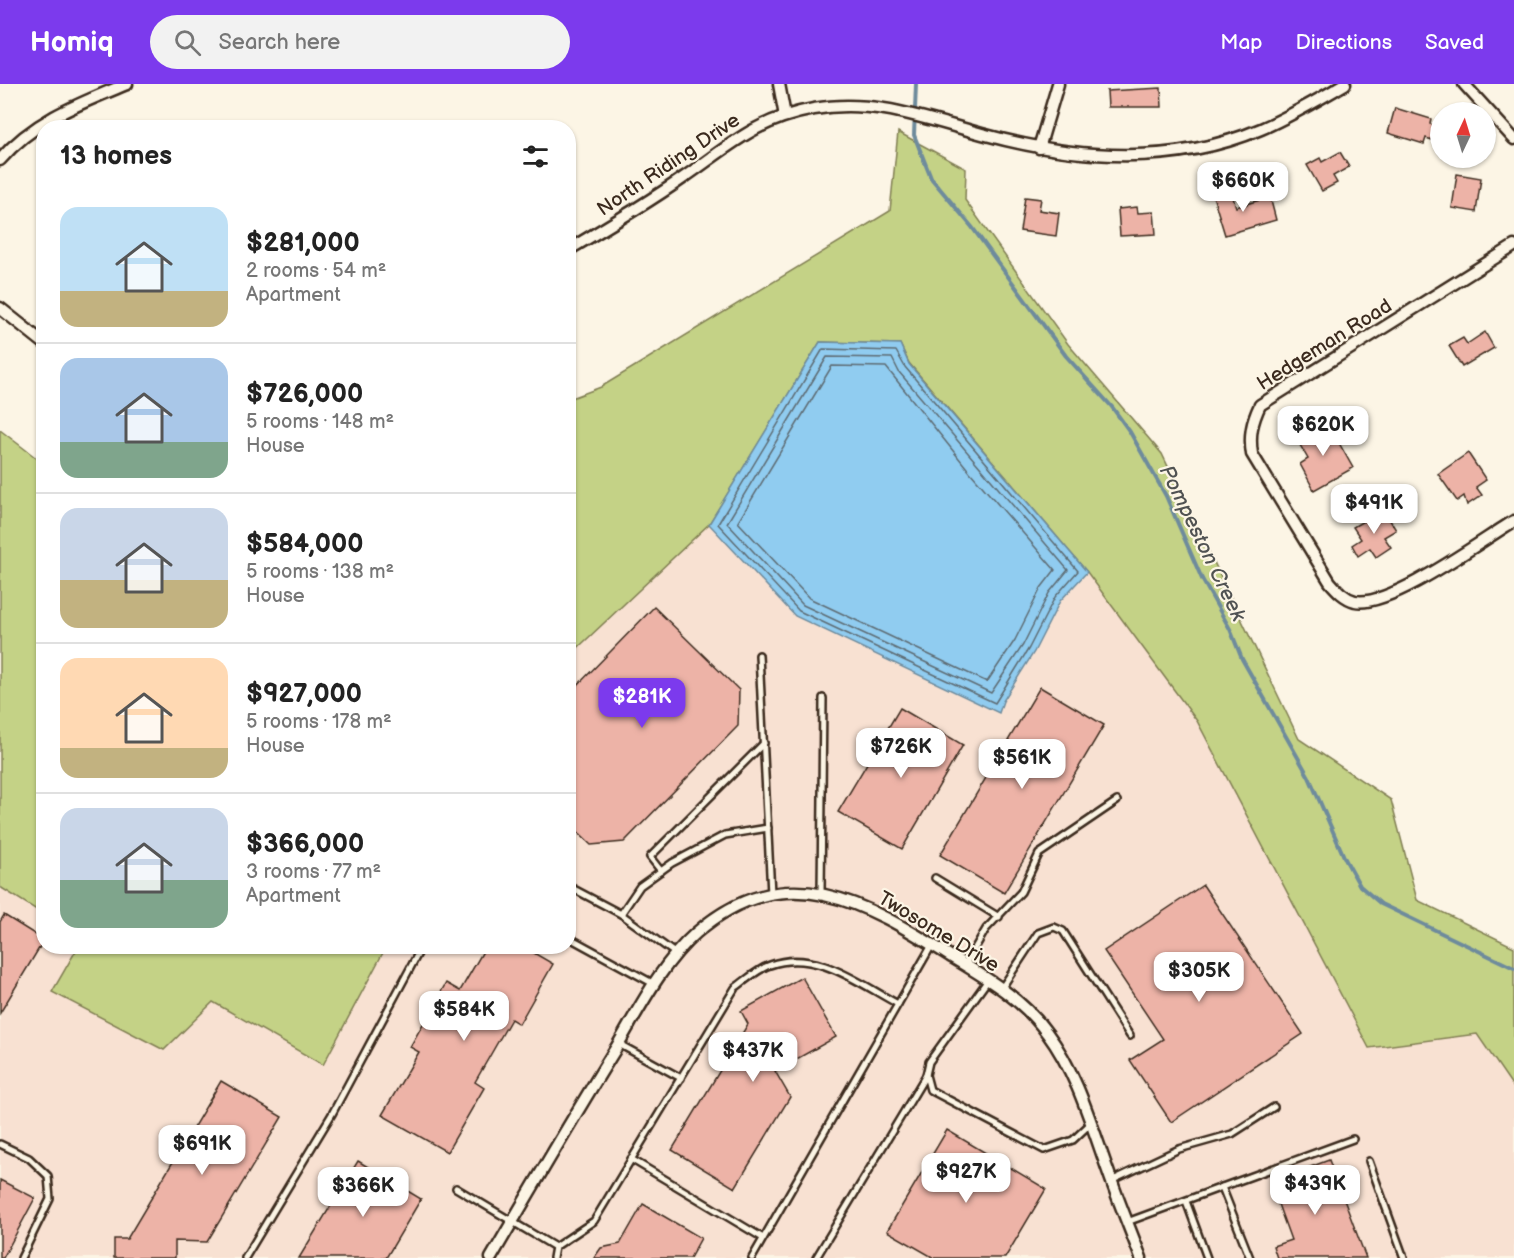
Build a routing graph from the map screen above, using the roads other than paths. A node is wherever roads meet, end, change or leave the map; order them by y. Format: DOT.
graph roads {
  1 [pos="127,84"];
  2 [pos="779,84"];
  3 [pos="1058,84"];
  4 [pos="1345,84"];
  5 [pos="1464,84"];
  6 [pos="785,116"];
  7 [pos="47,120"];
  8 [pos="36,127"];
  9 [pos="1514,139"];
  10 [pos="1039,148"];
  11 [pos="0,160"];
  12 [pos="576,245"];
  13 [pos="1514,246"];
  14 [pos="0,308"];
  15 [pos="36,337"];
  16 [pos="1514,520"];
  17 [pos="759,655"];
  18 [pos="823,698"];
  19 [pos="764,743"];
  20 [pos="1117,801"];
  21 [pos="768,828"];
  22 [pos="661,871"];
  23 [pos="935,878"];
  24 [pos="576,890"];
  25 [pos="821,893"];
  26 [pos="771,894"];
  27 [pos="621,914"];
  28 [pos="999,917"];
  29 [pos="576,941"];
  30 [pos="933,945"];
  31 [pos="418,954"];
  32 [pos="676,954"];
  33 [pos="965,965"];
  34 [pos="988,980"];
  35 [pos="654,984"];
  36 [pos="1001,989"];
  37 [pos="898,1004"];
  38 [pos="1130,1036"];
  39 [pos="618,1044"];
  40 [pos="926,1075"];
  41 [pos="681,1078"];
  42 [pos="1274,1107"];
  43 [pos="1091,1123"];
  44 [pos="1353,1139"];
  45 [pos="0,1144"];
  46 [pos="631,1159"];
  47 [pos="1369,1161"];
  48 [pos="1111,1181"];
  49 [pos="1222,1187"];
  50 [pos="456,1188"];
  51 [pos="1186,1201"];
  52 [pos="512,1221"];
  53 [pos="1127,1222"];
  54 [pos="763,1238"];
  55 [pos="555,1247"];
  56 [pos="21,1258"];
  57 [pos="245,1258"];
  58 [pos="490,1258"];
  59 [pos="554,1258"];
  60 [pos="752,1258"];
  61 [pos="816,1258"];
  62 [pos="1141,1258"];
  63 [pos="1207,1258"];
  64 [pos="1250,1258"];
  65 [pos="1404,1258"];
  1 -- 7 [label="street"];
  2 -- 6 [label="street"];
  3 -- 10 [label="street"];
  4 -- 10 [label="street, North Riding Drive"];
  5 -- 9 [label="street"];
  6 -- 10 [label="street, North Riding Drive"];
  6 -- 12 [label="street, North Riding Drive"];
  8 -- 11 [label="street"];
  13 -- 16 [label="street, Hedgeman Road"];
  14 -- 15 [label="street"];
  17 -- 19 [label="lane"];
  18 -- 25 [label="lane"];
  19 -- 21 [label="lane"];
  19 -- 22 [label="lane"];
  20 -- 28 [label="lane"];
  21 -- 22 [label="lane"];
  21 -- 26 [label="lane"];
  22 -- 27 [label="lane"];
  23 -- 28 [label="lane"];
  24 -- 27 [label="lane"];
  25 -- 26 [label="street, Twosome Drive"];
  25 -- 30 [label="street, Twosome Drive"];
  26 -- 32 [label="street, Twosome Drive"];
  27 -- 32 [label="lane"];
  28 -- 33 [label="lane"];
  29 -- 35 [label="lane"];
  30 -- 33 [label="street, Twosome Drive"];
  30 -- 37 [label="lane"];
  31 -- 57 [label="lane"];
  32 -- 35 [label="street, Twosome Drive"];
  33 -- 34 [label="street, Twosome Drive"];
  34 -- 36 [label="street, Twosome Drive"];
  34 -- 40 [label="lane"];
  35 -- 39 [label="street, Twosome Drive"];
  36 -- 38 [label="lane"];
  36 -- 43 [label="street, Twosome Drive"];
  37 -- 41 [label="lane"];
  37 -- 54 [label="lane"];
  39 -- 41 [label="lane"];
  39 -- 52 [label="street, Twosome Drive"];
  40 -- 43 [label="lane"];
  40 -- 61 [label="lane"];
  41 -- 46 [label="lane"];
  42 -- 48 [label="lane"];
  43 -- 48 [label="street, Twosome Drive"];
  44 -- 49 [label="lane"];
  45 -- 56 [label="lane"];
  46 -- 54 [label="lane"];
  46 -- 55 [label="lane"];
  47 -- 65 [label="lane"];
  48 -- 53 [label="street, Twosome Drive"];
  49 -- 51 [label="lane"];
  49 -- 64 [label="lane"];
  50 -- 52 [label="lane"];
  51 -- 53 [label="lane"];
  51 -- 63 [label="lane"];
  52 -- 55 [label="lane"];
  52 -- 58 [label="street, Twosome Drive"];
  53 -- 62 [label="street, Twosome Drive"];
  54 -- 60 [label="lane"];
  55 -- 59 [label="lane"];
}
